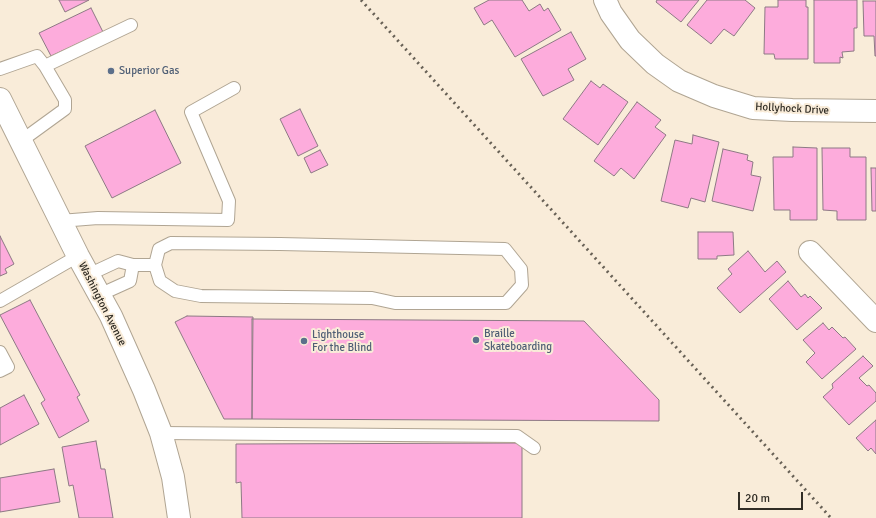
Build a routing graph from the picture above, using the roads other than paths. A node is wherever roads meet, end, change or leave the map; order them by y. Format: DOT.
graph roads {
  1 [pos="605,0"];
  2 [pos="131,25"];
  3 [pos="45,66"];
  4 [pos="0,69"];
  5 [pos="234,88"];
  6 [pos="0,99"];
  7 [pos="876,111"];
  8 [pos="21,140"];
  9 [pos="60,221"];
  10 [pos="810,252"];
  11 [pos="133,265"];
  12 [pos="155,265"];
  13 [pos="83,266"];
  14 [pos="99,295"];
  15 [pos="0,302"];
  16 [pos="876,321"];
  17 [pos="0,352"];
  18 [pos="0,371"];
  19 [pos="161,433"];
  20 [pos="534,448"];
  21 [pos="178,518"];
  1 -- 7 [label="main road, Hollyhock Drive"];
  2 -- 3 [label="lane"];
  3 -- 4 [label="lane"];
  3 -- 8 [label="lane"];
  5 -- 9 [label="lane"];
  6 -- 8 [label="main road, Washington Avenue"];
  8 -- 9 [label="main road, Washington Avenue"];
  9 -- 13 [label="main road, Washington Avenue"];
  10 -- 16 [label="main road"];
  11 -- 12 [label="lane"];
  11 -- 13 [label="lane"];
  11 -- 14 [label="lane"];
  12 -- 12 [label="lane"];
  13 -- 14 [label="main road, Washington Avenue"];
  13 -- 15 [label="lane"];
  14 -- 19 [label="main road, Washington Avenue"];
  17 -- 18 [label="lane"];
  19 -- 20 [label="lane"];
  19 -- 21 [label="main road, Washington Avenue"];
}
